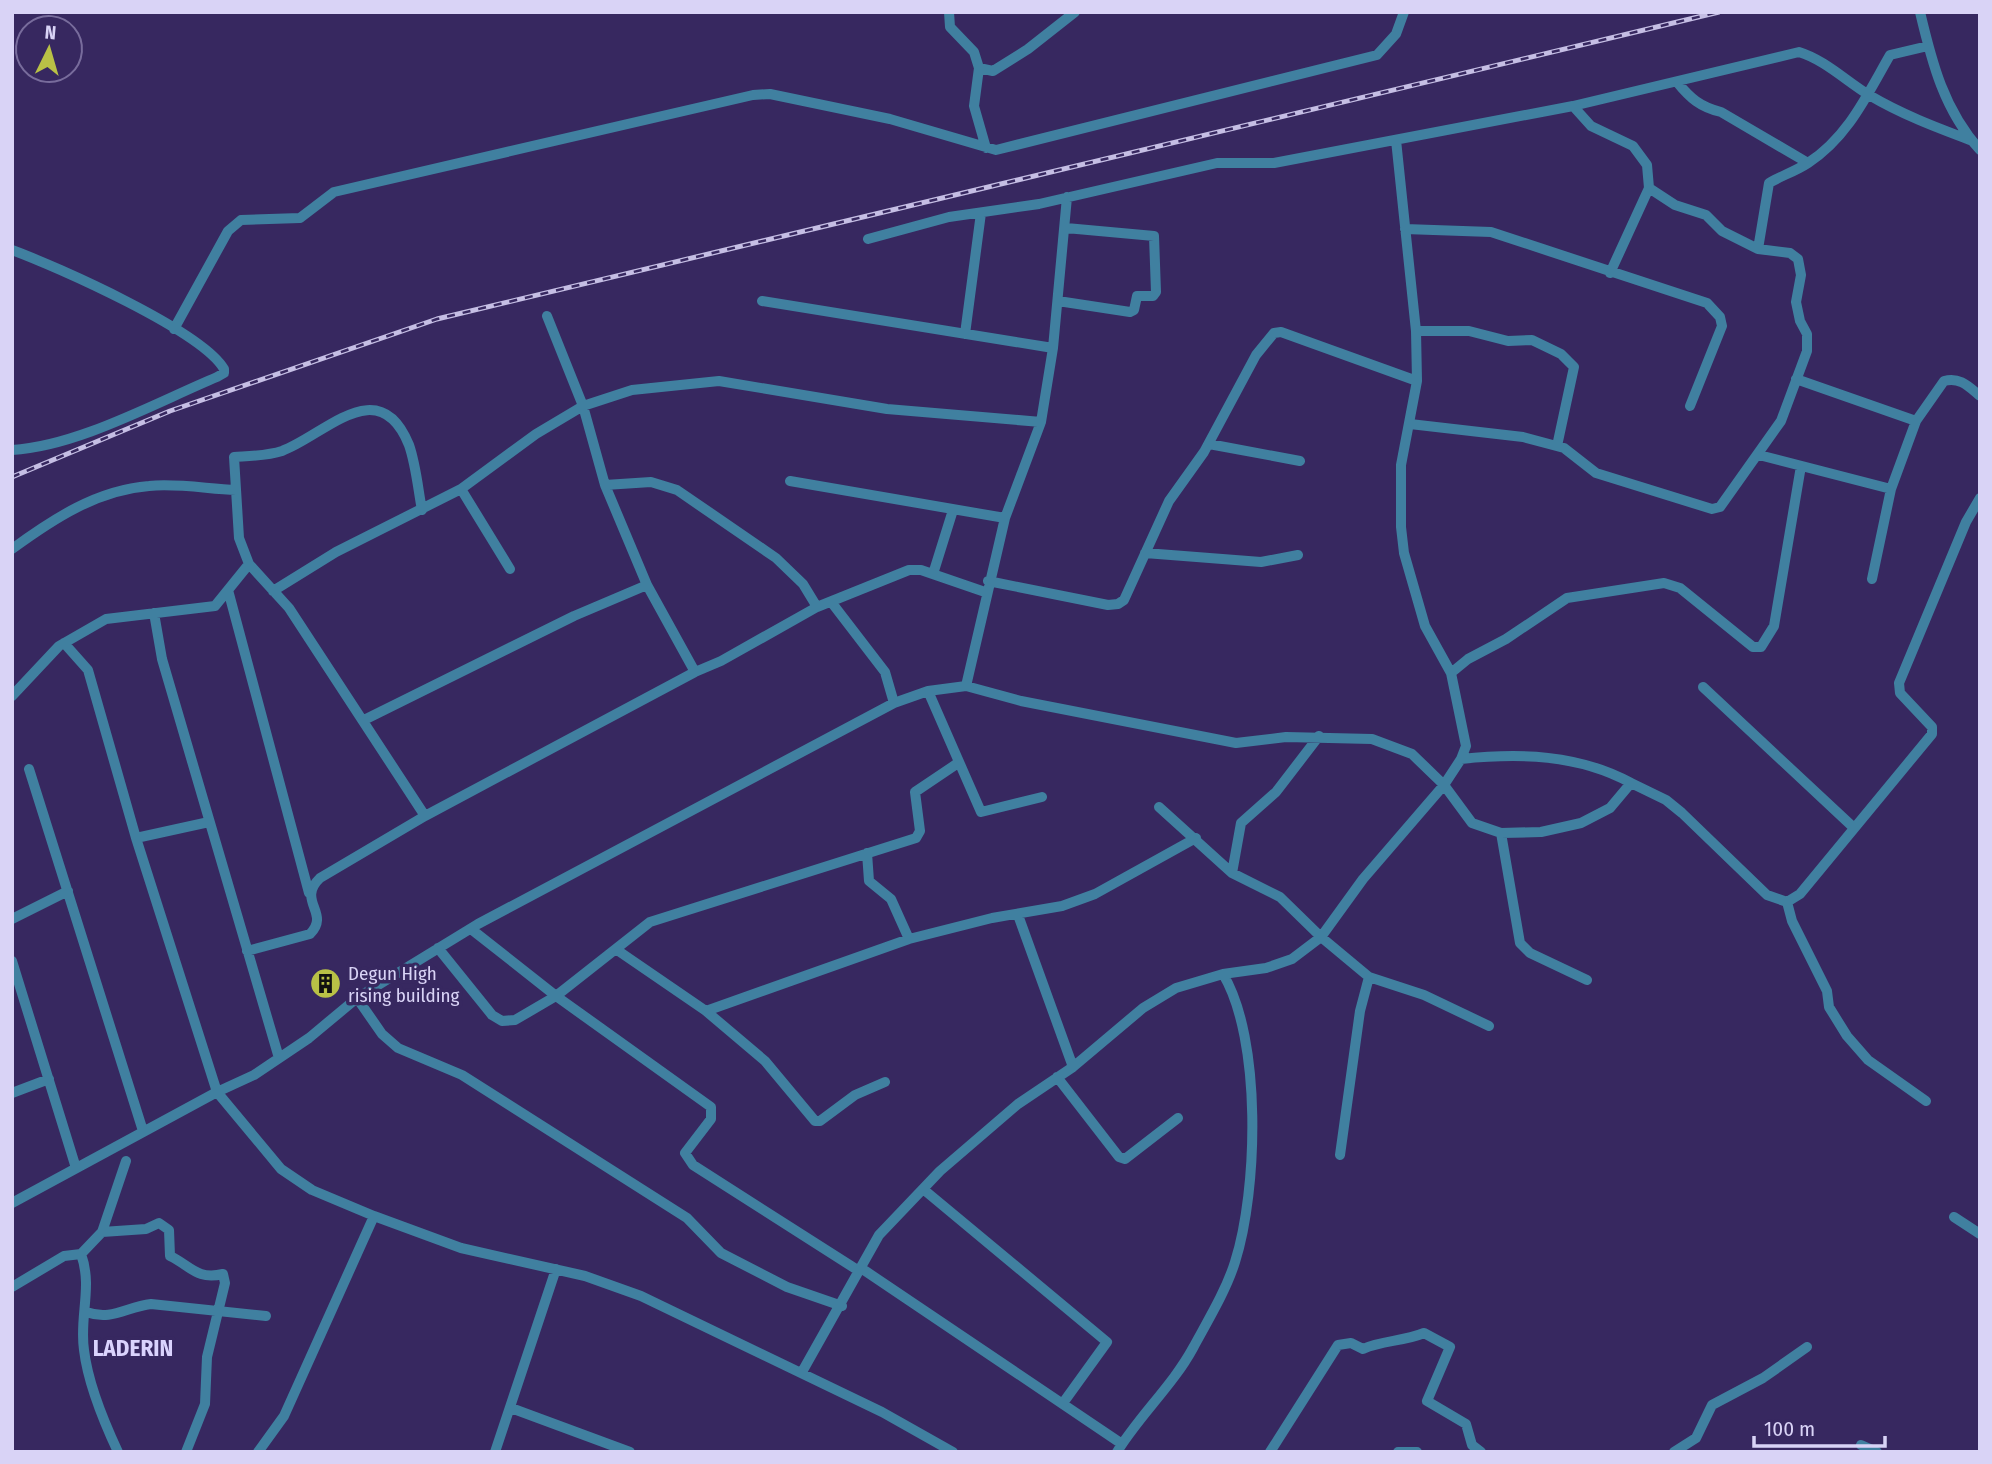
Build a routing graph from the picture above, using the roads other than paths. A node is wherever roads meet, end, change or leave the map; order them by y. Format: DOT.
graph roads {
  1 [pos="948,12"];
  2 [pos="1075,12"];
  3 [pos="1404,12"];
  4 [pos="1920,12"];
  5 [pos="1928,46"];
  6 [pos="979,68"];
  7 [pos="1677,82"];
  8 [pos="1870,95"];
  9 [pos="1573,106"];
  10 [pos="1970,140"];
  11 [pos="1396,141"];
  12 [pos="985,148"];
  13 [pos="1980,150"];
  14 [pos="1808,163"];
  15 [pos="1649,188"];
  16 [pos="1068,197"];
  17 [pos="981,213"];
  18 [pos="1066,229"];
  19 [pos="1405,229"];
  20 [pos="868,239"];
  21 [pos="1758,249"];
  22 [pos="12,250"];
  23 [pos="1610,273"];
  24 [pos="762,301"];
  25 [pos="1058,301"];
  26 [pos="547,316"];
  27 [pos="174,329"];
  28 [pos="1416,331"];
  29 [pos="965,334"];
  30 [pos="1053,348"];
  31 [pos="1796,379"];
  32 [pos="1417,381"];
  33 [pos="1980,396"];
  34 [pos="583,406"];
  35 [pos="1690,406"];
  36 [pos="1916,421"];
  37 [pos="1041,422"];
  38 [pos="1410,424"];
  39 [pos="1209,444"];
  40 [pos="1558,446"];
  41 [pos="12,450"];
  42 [pos="1759,455"];
  43 [pos="1300,461"];
  44 [pos="1801,466"];
  45 [pos="790,481"];
  46 [pos="605,485"];
  47 [pos="460,489"];
  48 [pos="1891,489"];
  49 [pos="236,491"];
  50 [pos="1980,498"];
  51 [pos="422,510"];
  52 [pos="953,510"];
  53 [pos="1005,518"];
  54 [pos="12,549"];
  55 [pos="1145,553"];
  56 [pos="1298,555"];
  57 [pos="249,564"];
  58 [pos="510,569"];
  59 [pos="933,573"];
  60 [pos="1872,579"];
  61 [pos="988,581"];
  62 [pos="647,585"];
  63 [pos="228,590"];
  64 [pos="273,591"];
  65 [pos="985,592"];
  66 [pos="832,603"];
  67 [pos="817,607"];
  68 [pos="154,613"];
  69 [pos="64,643"];
  70 [pos="695,672"];
  71 [pos="1451,673"];
  72 [pos="966,686"];
  73 [pos="1703,687"];
  74 [pos="928,691"];
  75 [pos="12,696"];
  76 [pos="894,703"];
  77 [pos="364,720"];
  78 [pos="1319,736"];
  79 [pos="1461,759"];
  80 [pos="958,763"];
  81 [pos="29,769"];
  82 [pos="1630,783"];
  83 [pos="1444,785"];
  84 [pos="1042,797"];
  85 [pos="1159,807"];
  86 [pos="425,816"];
  87 [pos="209,822"];
  88 [pos="1853,827"];
  89 [pos="1502,833"];
  90 [pos="136,838"];
  91 [pos="1196,838"];
  92 [pos="867,853"];
  93 [pos="1232,873"];
  94 [pos="68,891"];
  95 [pos="310,897"];
  96 [pos="1787,902"];
  97 [pos="1018,915"];
  98 [pos="12,919"];
  99 [pos="471,929"];
  100 [pos="1321,937"];
  101 [pos="909,939"];
  102 [pos="438,948"];
  103 [pos="617,950"];
  104 [pos="247,951"];
  105 [pos="12,961"];
  106 [pos="1223,974"];
  107 [pos="1369,977"];
  108 [pos="1587,980"];
  109 [pos="556,996"];
  110 [pos="357,998"];
  111 [pos="706,1011"];
  112 [pos="1489,1026"];
  113 [pos="279,1058"];
  114 [pos="1073,1067"];
  115 [pos="1057,1077"];
  116 [pos="49,1079"];
  117 [pos="885,1082"];
  118 [pos="217,1092"];
  119 [pos="12,1093"];
  120 [pos="1926,1101"];
  121 [pos="1178,1118"];
  122 [pos="143,1131"];
  123 [pos="1340,1155"];
  124 [pos="126,1161"];
  125 [pos="76,1168"];
  126 [pos="923,1189"];
  127 [pos="13,1201"];
  128 [pos="374,1216"];
  129 [pos="1954,1217"];
  130 [pos="102,1231"];
  131 [pos="1980,1234"];
  132 [pos="81,1254"];
  133 [pos="556,1269"];
  134 [pos="860,1270"];
  135 [pos="12,1287"];
  136 [pos="842,1306"];
  137 [pos="86,1311"];
  138 [pos="216,1312"];
  139 [pos="266,1316"];
  140 [pos="1807,1347"];
  141 [pos="802,1372"];
  142 [pos="1063,1403"];
  143 [pos="511,1408"];
  144 [pos="1861,1445"];
  145 [pos="1120,1448"];
  146 [pos="1681,1451"];
  147 [pos="118,1452"];
  148 [pos="186,1452"];
  149 [pos="258,1452"];
  150 [pos="495,1452"];
  151 [pos="630,1452"];
  152 [pos="953,1452"];
  153 [pos="1270,1452"];
  154 [pos="1398,1452"];
  155 [pos="1417,1452"];
  156 [pos="1481,1452"];
  157 [pos="1877,1452"];
  1 -- 6 [label="street"];
  2 -- 6 [label="street"];
  3 -- 12 [label="street"];
  4 -- 5 [label="street"];
  5 -- 8 [label="street"];
  5 -- 10 [label="street"];
  6 -- 12 [label="street"];
  7 -- 8 [label="street"];
  7 -- 9 [label="street"];
  7 -- 14 [label="street"];
  8 -- 10 [label="street"];
  8 -- 14 [label="street"];
  9 -- 11 [label="street"];
  9 -- 15 [label="street"];
  10 -- 13 [label="street"];
  11 -- 16 [label="street"];
  11 -- 19 [label="street"];
  12 -- 27 [label="street"];
  14 -- 21 [label="street"];
  15 -- 21 [label="street"];
  15 -- 23 [label="street"];
  16 -- 17 [label="street"];
  16 -- 18 [label="street"];
  17 -- 20 [label="street"];
  17 -- 29 [label="street"];
  18 -- 25 [label="street"];
  18 -- 25 [label="street"];
  19 -- 23 [label="street"];
  19 -- 28 [label="street"];
  21 -- 31 [label="street"];
  22 -- 27 [label="street"];
  23 -- 35 [label="street"];
  24 -- 29 [label="street"];
  25 -- 30 [label="street"];
  26 -- 34 [label="street"];
  27 -- 41 [label="street"];
  28 -- 32 [label="street"];
  28 -- 40 [label="street"];
  29 -- 30 [label="street"];
  30 -- 37 [label="street"];
  31 -- 36 [label="street"];
  31 -- 42 [label="street"];
  32 -- 38 [label="street"];
  32 -- 39 [label="street"];
  33 -- 36 [label="street"];
  34 -- 37 [label="street"];
  34 -- 46 [label="street"];
  34 -- 47 [label="street"];
  36 -- 48 [label="street"];
  37 -- 53 [label="street"];
  38 -- 40 [label="street"];
  38 -- 71 [label="street"];
  39 -- 43 [label="street"];
  39 -- 55 [label="street"];
  40 -- 42 [label="street"];
  42 -- 44 [label="street"];
  44 -- 48 [label="street"];
  44 -- 71 [label="street"];
  45 -- 52 [label="street"];
  46 -- 62 [label="street"];
  46 -- 67 [label="street"];
  47 -- 51 [label="street"];
  47 -- 58 [label="street"];
  48 -- 60 [label="street"];
  49 -- 51 [label="street"];
  49 -- 54 [label="street"];
  49 -- 57 [label="street"];
  50 -- 88 [label="street"];
  51 -- 64 [label="street"];
  52 -- 53 [label="street"];
  52 -- 59 [label="street"];
  53 -- 61 [label="street"];
  55 -- 56 [label="street"];
  55 -- 61 [label="street"];
  57 -- 63 [label="street"];
  57 -- 64 [label="street"];
  59 -- 65 [label="street"];
  59 -- 66 [label="street"];
  61 -- 65 [label="street"];
  62 -- 70 [label="street"];
  62 -- 77 [label="street"];
  63 -- 68 [label="street"];
  63 -- 95 [label="street"];
  64 -- 77 [label="street"];
  65 -- 72 [label="street"];
  66 -- 67 [label="street"];
  66 -- 76 [label="street"];
  67 -- 70 [label="street"];
  68 -- 69 [label="street"];
  68 -- 87 [label="street"];
  69 -- 75 [label="street"];
  69 -- 90 [label="street"];
  70 -- 86 [label="street"];
  71 -- 79 [label="street"];
  72 -- 74 [label="street"];
  72 -- 78 [label="street"];
  73 -- 88 [label="street"];
  74 -- 76 [label="street"];
  74 -- 80 [label="street"];
  76 -- 99 [label="street"];
  77 -- 86 [label="street"];
  78 -- 83 [label="street"];
  78 -- 93 [label="street"];
  79 -- 82 [label="street"];
  79 -- 83 [label="street"];
  80 -- 84 [label="street"];
  80 -- 92 [label="street"];
  81 -- 94 [label="street"];
  82 -- 89 [label="street"];
  82 -- 96 [label="street"];
  83 -- 89 [label="street"];
  83 -- 100 [label="street"];
  85 -- 91 [label="street"];
  86 -- 95 [label="street"];
  87 -- 90 [label="street"];
  87 -- 104 [label="street"];
  88 -- 96 [label="street"];
  89 -- 108 [label="street"];
  90 -- 118 [label="street"];
  91 -- 93 [label="street"];
  91 -- 97 [label="street"];
  92 -- 101 [label="street"];
  92 -- 103 [label="street"];
  93 -- 100 [label="street"];
  94 -- 98 [label="street"];
  94 -- 122 [label="street"];
  95 -- 104 [label="street"];
  96 -- 120 [label="street"];
  97 -- 101 [label="street"];
  97 -- 114 [label="street"];
  99 -- 102 [label="street"];
  99 -- 109 [label="street"];
  100 -- 106 [label="street"];
  100 -- 107 [label="street"];
  101 -- 111 [label="street"];
  102 -- 109 [label="street"];
  102 -- 110 [label="street"];
  103 -- 109 [label="street"];
  103 -- 111 [label="street"];
  104 -- 113 [label="street"];
  105 -- 116 [label="street"];
  106 -- 114 [label="street"];
  106 -- 145 [label="street"];
  107 -- 112 [label="street"];
  107 -- 123 [label="street"];
  109 -- 134 [label="street"];
  110 -- 113 [label="street"];
  110 -- 136 [label="street"];
  111 -- 117 [label="street"];
  113 -- 118 [label="street"];
  114 -- 115 [label="street"];
  115 -- 121 [label="street"];
  115 -- 126 [label="street"];
  116 -- 119 [label="street"];
  116 -- 125 [label="street"];
  118 -- 122 [label="street"];
  118 -- 128 [label="street"];
  122 -- 125 [label="street"];
  124 -- 130 [label="street"];
  125 -- 127 [label="street"];
  126 -- 134 [label="street"];
  126 -- 142 [label="street"];
  128 -- 133 [label="street"];
  128 -- 149 [label="street"];
  129 -- 131 [label="street"];
  130 -- 132 [label="street"];
  130 -- 138 [label="street"];
  132 -- 135 [label="street"];
  132 -- 137 [label="street"];
  133 -- 141 [label="street"];
  133 -- 143 [label="street"];
  134 -- 136 [label="street"];
  134 -- 142 [label="street"];
  136 -- 141 [label="street"];
  137 -- 138 [label="street"];
  137 -- 147 [label="street"];
  138 -- 139 [label="street"];
  138 -- 148 [label="street"];
  140 -- 146 [label="street"];
  141 -- 152 [label="street"];
  142 -- 145 [label="street"];
  143 -- 150 [label="street"];
  143 -- 151 [label="street"];
  144 -- 157 [label="street"];
  153 -- 156 [label="street"];
  154 -- 155 [label="street"];
}
